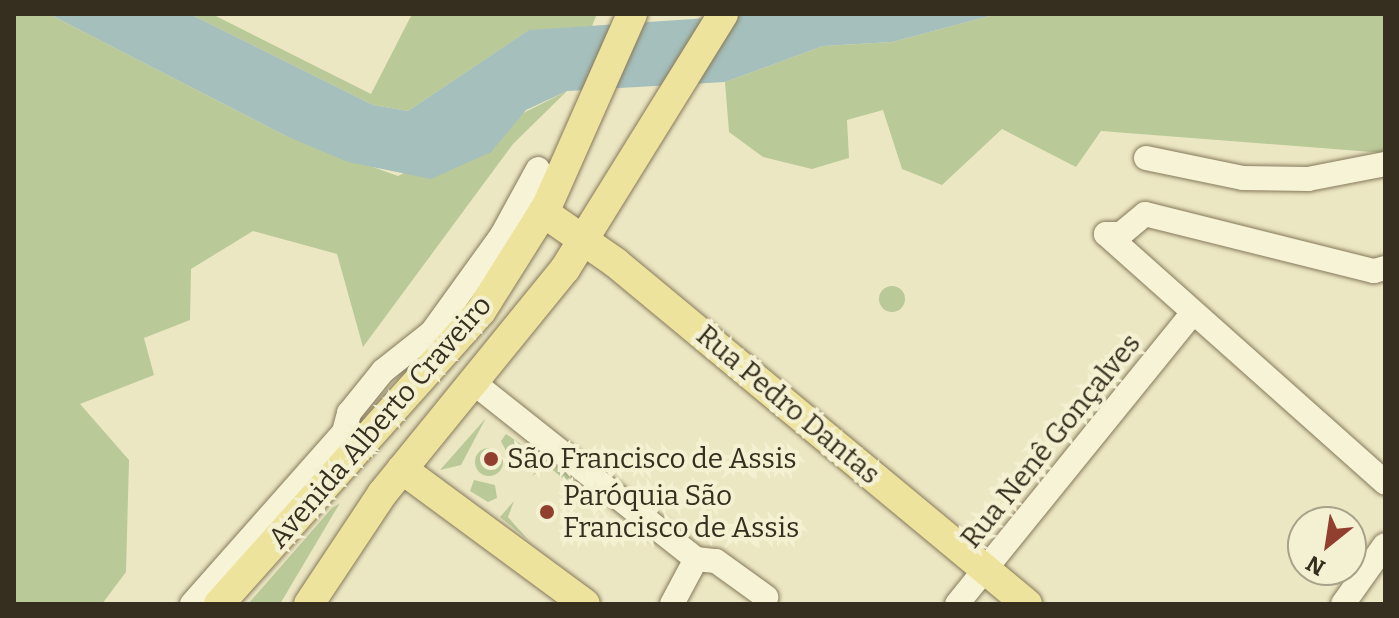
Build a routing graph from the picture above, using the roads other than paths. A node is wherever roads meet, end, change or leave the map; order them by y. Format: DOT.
graph roads {
  1 [pos="632,14"];
  2 [pos="723,14"];
  3 [pos="1146,158"];
  4 [pos="1385,164"];
  5 [pos="538,169"];
  6 [pos="543,212"];
  7 [pos="584,241"];
  8 [pos="1385,268"];
  9 [pos="1190,316"];
  10 [pos="474,383"];
  11 [pos="402,469"];
  12 [pos="1385,483"];
  13 [pos="1385,545"];
  14 [pos="696,559"];
  15 [pos="985,571"];
  16 [pos="766,597"];
  17 [pos="192,604"];
  18 [pos="219,604"];
  19 [pos="309,604"];
  20 [pos="585,604"];
  21 [pos="672,604"];
  22 [pos="957,604"];
  23 [pos="1027,604"];
  24 [pos="1343,604"];
  1 -- 6 [label="main road, Avenida Alberto Craveiro"];
  2 -- 7 [label="main road, Avenida Alberto Craveiro"];
  3 -- 4 [label="street"];
  5 -- 17 [label="street"];
  6 -- 7 [label="main road, Rua Pedro Dantas"];
  6 -- 18 [label="main road, Avenida Alberto Craveiro"];
  7 -- 10 [label="main road, Avenida Alberto Craveiro"];
  7 -- 15 [label="main road, Rua Pedro Dantas"];
  8 -- 9 [label="street"];
  9 -- 12 [label="street"];
  9 -- 15 [label="street, Rua Nenê Gonçalves"];
  10 -- 11 [label="main road, Avenida Alberto Craveiro"];
  10 -- 14 [label="street"];
  11 -- 19 [label="main road, Avenida Alberto Craveiro"];
  11 -- 20 [label="main road"];
  13 -- 24 [label="street"];
  14 -- 16 [label="street"];
  14 -- 21 [label="street"];
  15 -- 22 [label="street, Rua Nenê Gonçalves"];
  15 -- 23 [label="main road, Rua Pedro Dantas"];
}
